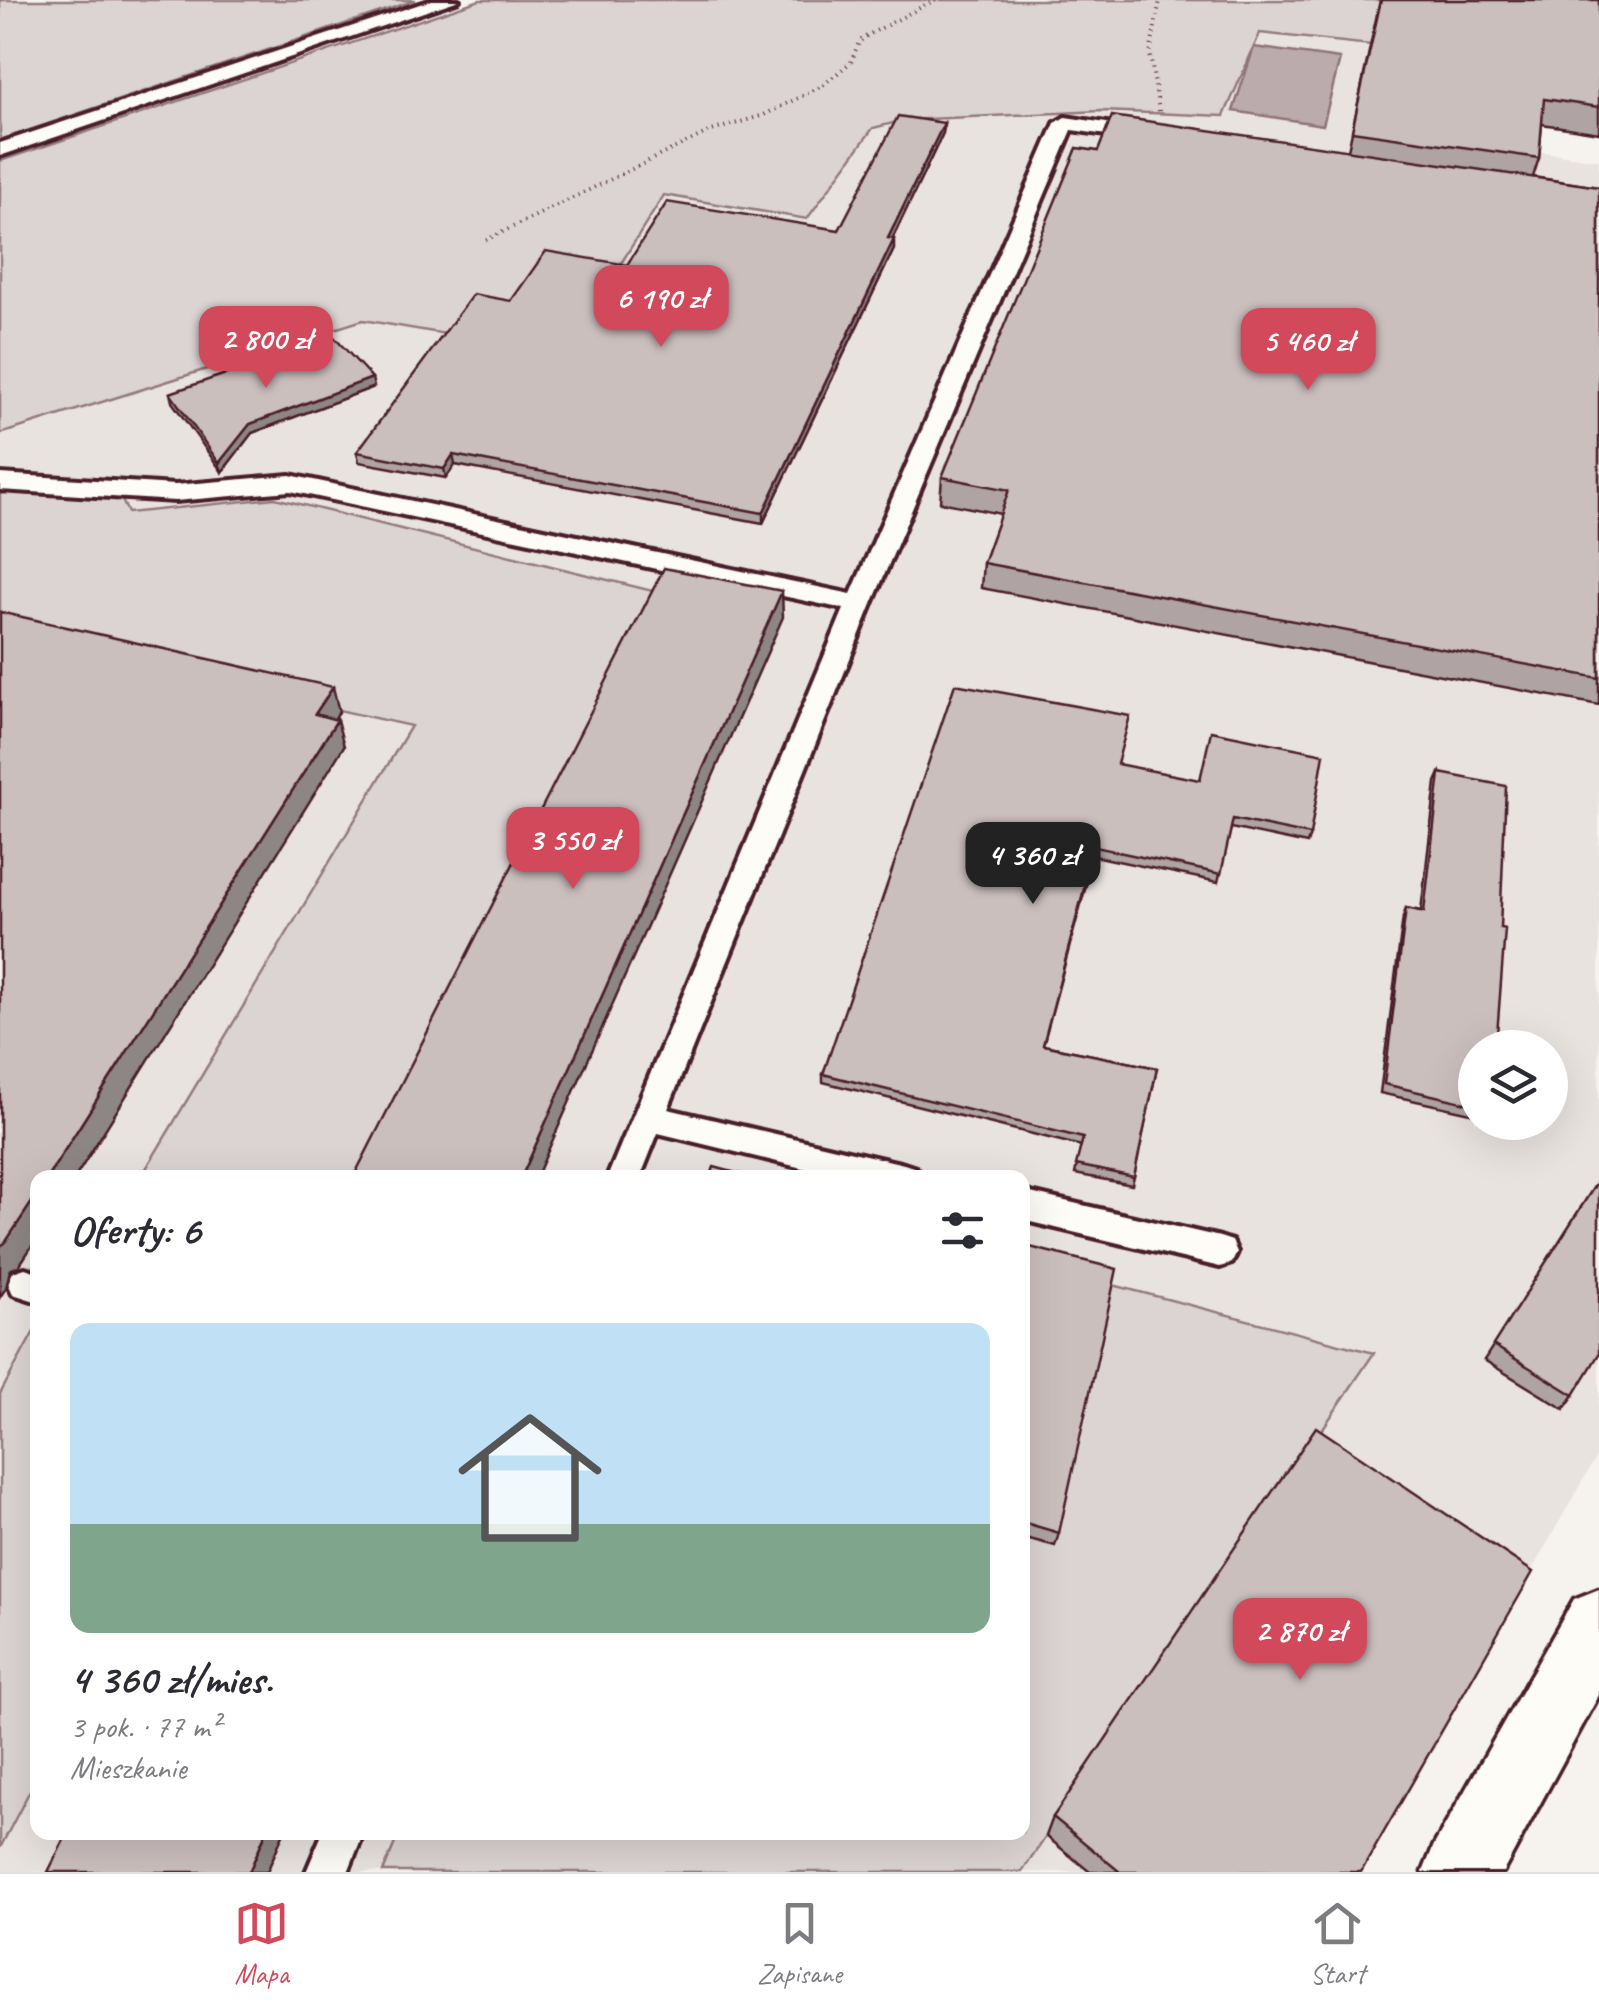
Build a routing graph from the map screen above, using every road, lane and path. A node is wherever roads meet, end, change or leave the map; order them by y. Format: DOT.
graph roads {
  1 [pos="450,0"];
  2 [pos="935,0"];
  3 [pos="1160,0"];
  4 [pos="1163,138"];
  5 [pos="0,150"];
  6 [pos="486,240"];
  7 [pos="0,482"];
  8 [pos="859,604"];
  9 [pos="650,1118"];
  10 [pos="627,1170"];
  11 [pos="870,1170"];
  12 [pos="1030,1208"];
  13 [pos="1220,1252"];
  14 [pos="1599,1624"];
  15 [pos="341,1840"];
  16 [pos="328,1872"];
  17 [pos="1461,1872"];
  1 -- 5 [label="lane"];
  2 -- 6 [label="path"];
  3 -- 4 [label="path"];
  4 -- 8 [label="lane"];
  7 -- 8 [label="lane"];
  8 -- 9 [label="lane"];
  9 -- 10 [label="lane"];
  9 -- 11 [label="lane"];
  12 -- 13 [label="lane"];
  14 -- 17 [label="street"];
  15 -- 16 [label="lane"];
}
